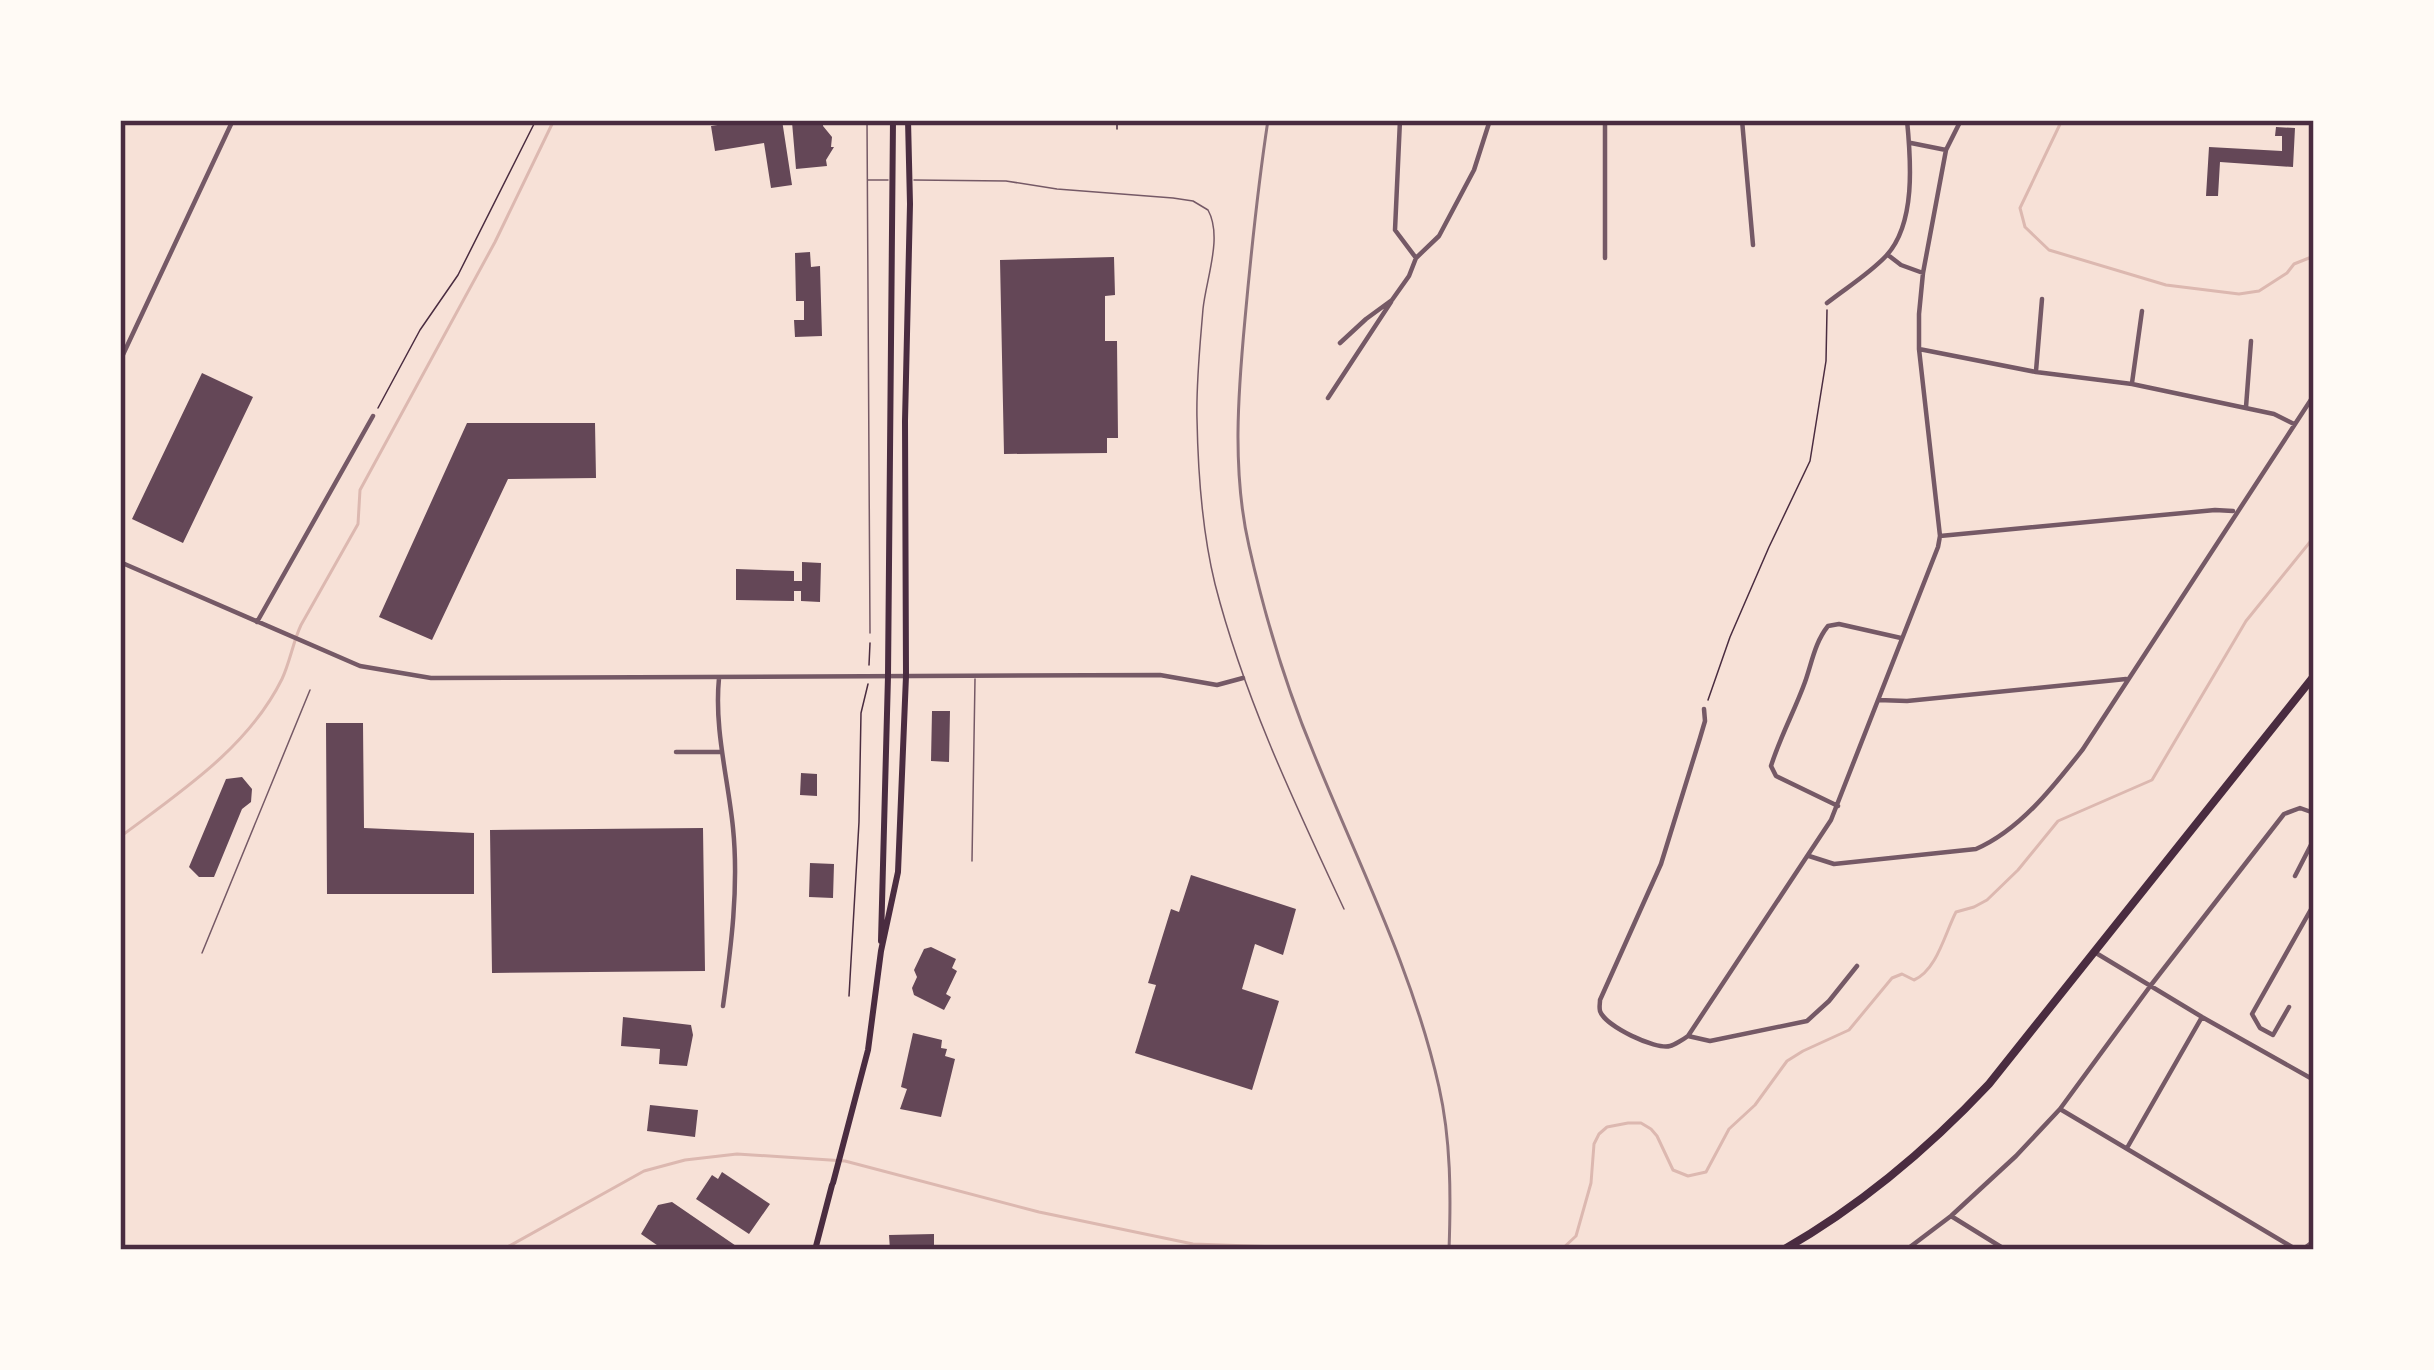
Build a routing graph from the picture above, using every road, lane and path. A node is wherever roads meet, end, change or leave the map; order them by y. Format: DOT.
graph roads {
  1 [pos="232,120"];
  2 [pos="536,120"];
  3 [pos="867,120"];
  4 [pos="892,120"];
  5 [pos="908,120"];
  6 [pos="1118,120"];
  7 [pos="1400,120"];
  8 [pos="1490,120"];
  9 [pos="1605,120"];
  10 [pos="1742,120"];
  11 [pos="1907,120"];
  12 [pos="1961,120"];
  13 [pos="1117,129"];
  14 [pos="1909,142"];
  15 [pos="1946,150"];
  16 [pos="868,180"];
  17 [pos="892,180"];
  18 [pos="909,180"];
  19 [pos="1753,245"];
  20 [pos="1888,255"];
  21 [pos="1605,257"];
  22 [pos="1416,258"];
  23 [pos="1922,273"];
  24 [pos="2042,299"];
  25 [pos="1392,300"];
  26 [pos="1827,303"];
  27 [pos="2142,311"];
  28 [pos="2251,341"];
  29 [pos="1340,343"];
  30 [pos="1918,349"];
  31 [pos="120,361"];
  32 [pos="2036,372"];
  33 [pos="2132,384"];
  34 [pos="2314,395"];
  35 [pos="1328,398"];
  36 [pos="2246,409"];
  37 [pos="373,416"];
  38 [pos="2295,424"];
  39 [pos="2236,512"];
  40 [pos="1940,536"];
  41 [pos="120,562"];
  42 [pos="257,622"];
  43 [pos="870,633"];
  44 [pos="1900,638"];
  45 [pos="869,658"];
  46 [pos="975,675"];
  47 [pos="888,676"];
  48 [pos="906,676"];
  49 [pos="2314,676"];
  50 [pos="719,678"];
  51 [pos="1243,678"];
  52 [pos="2126,680"];
  53 [pos="310,690"];
  54 [pos="866,695"];
  55 [pos="1878,700"];
  56 [pos="1704,709"];
  57 [pos="676,752"];
  58 [pos="721,752"];
  59 [pos="1838,806"];
  60 [pos="2314,813"];
  61 [pos="2314,839"];
  62 [pos="1809,856"];
  63 [pos="972,861"];
  64 [pos="2295,876"];
  65 [pos="2314,904"];
  66 [pos="1344,909"];
  67 [pos="881,951"];
  68 [pos="2095,952"];
  69 [pos="202,953"];
  70 [pos="1857,966"];
  71 [pos="2151,985"];
  72 [pos="849,996"];
  73 [pos="723,1006"];
  74 [pos="2289,1007"];
  75 [pos="2202,1017"];
  76 [pos="1688,1036"];
  77 [pos="2314,1080"];
  78 [pos="2060,1109"];
  79 [pos="2126,1150"];
  80 [pos="1951,1216"];
  81 [pos="2314,1241"];
  82 [pos="815,1250"];
  83 [pos="1783,1250"];
  84 [pos="1906,1250"];
  85 [pos="2006,1250"];
  86 [pos="2300,1250"];
  1 -- 31 [label="street"];
  2 -- 37 [label="path"];
  3 -- 16 [label="lane"];
  4 -- 17 [label="main road"];
  5 -- 18 [label="main road"];
  6 -- 13 [label="path"];
  7 -- 22 [label="street"];
  8 -- 22 [label="street"];
  9 -- 21 [label="street"];
  10 -- 19 [label="street"];
  11 -- 14 [label="street"];
  12 -- 15 [label="street"];
  14 -- 15 [label="street"];
  14 -- 20 [label="street"];
  15 -- 23 [label="street"];
  16 -- 17 [label="lane"];
  16 -- 43 [label="lane"];
  17 -- 47 [label="main road"];
  18 -- 48 [label="main road"];
  18 -- 51 [label="lane"];
  20 -- 23 [label="street"];
  20 -- 26 [label="street"];
  22 -- 25 [label="street"];
  23 -- 30 [label="street"];
  24 -- 32 [label="street"];
  25 -- 29 [label="street"];
  25 -- 35 [label="street"];
  26 -- 56 [label="path"];
  27 -- 33 [label="street"];
  28 -- 36 [label="street"];
  30 -- 32 [label="street"];
  30 -- 40 [label="street"];
  32 -- 33 [label="street"];
  33 -- 36 [label="street"];
  34 -- 38 [label="street"];
  36 -- 38 [label="street"];
  37 -- 42 [label="street"];
  38 -- 39 [label="street"];
  39 -- 40 [label="street"];
  39 -- 52 [label="street"];
  40 -- 44 [label="street"];
  41 -- 42 [label="street"];
  42 -- 50 [label="street"];
  43 -- 45 [label="path"];
  44 -- 55 [label="street"];
  44 -- 59 [label="street"];
  46 -- 48 [label="street"];
  46 -- 51 [label="street"];
  46 -- 63 [label="lane"];
  47 -- 48 [label="street"];
  47 -- 50 [label="street"];
  47 -- 67 [label="main road"];
  48 -- 67 [label="main road"];
  49 -- 68 [label="main road"];
  50 -- 58 [label="street"];
  51 -- 66 [label="lane"];
  52 -- 55 [label="street"];
  52 -- 62 [label="street"];
  53 -- 69 [label="lane"];
  54 -- 72 [label="path"];
  55 -- 59 [label="street"];
  56 -- 76 [label="street"];
  57 -- 58 [label="street"];
  58 -- 73 [label="street"];
  59 -- 62 [label="street"];
  60 -- 71 [label="street"];
  61 -- 64 [label="street"];
  62 -- 76 [label="street"];
  65 -- 74 [label="street"];
  67 -- 82 [label="main road"];
  68 -- 71 [label="street"];
  68 -- 83 [label="main road"];
  70 -- 76 [label="street"];
  71 -- 75 [label="street"];
  71 -- 78 [label="street"];
  75 -- 77 [label="street"];
  75 -- 79 [label="street"];
  78 -- 79 [label="street"];
  78 -- 80 [label="street"];
  79 -- 86 [label="street"];
  80 -- 84 [label="street"];
  80 -- 85 [label="street"];
  81 -- 86 [label="street"];
}
